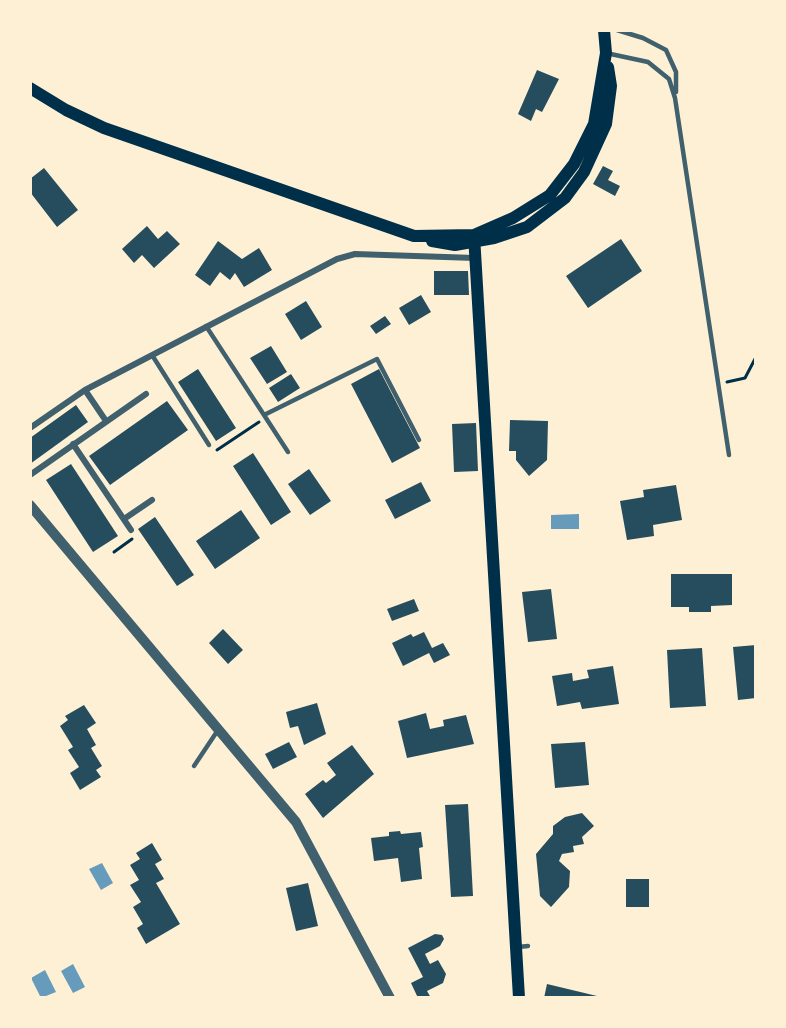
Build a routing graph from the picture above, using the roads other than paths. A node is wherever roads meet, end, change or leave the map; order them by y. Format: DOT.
graph roads {
  1 [pos="604,30"];
  2 [pos="617,30"];
  3 [pos="606,53"];
  4 [pos="30,88"];
  5 [pos="675,98"];
  6 [pos="474,239"];
  7 [pos="475,258"];
  8 [pos="206,326"];
  9 [pos="152,355"];
  10 [pos="85,390"];
  11 [pos="146,394"];
  12 [pos="264,415"];
  13 [pos="106,421"];
  14 [pos="30,428"];
  15 [pos="420,440"];
  16 [pos="73,444"];
  17 [pos="209,445"];
  18 [pos="288,452"];
  19 [pos="729,455"];
  20 [pos="30,474"];
  21 [pos="152,500"];
  22 [pos="30,505"];
  23 [pos="124,519"];
  24 [pos="131,530"];
  25 [pos="218,730"];
  26 [pos="194,766"];
  27 [pos="528,946"];
  28 [pos="515,947"];
  29 [pos="390,998"];
  30 [pos="519,998"];
  1 -- 3 [label="main road"];
  2 -- 5 [label="lane"];
  3 -- 5 [label="lane"];
  3 -- 6 [label="main road"];
  4 -- 6 [label="main road"];
  5 -- 19 [label="lane"];
  6 -- 7 [label="main road"];
  7 -- 8 [label="street"];
  7 -- 28 [label="main road"];
  8 -- 9 [label="street"];
  8 -- 12 [label="lane"];
  9 -- 10 [label="street"];
  9 -- 17 [label="lane"];
  10 -- 13 [label="street"];
  10 -- 14 [label="street"];
  11 -- 13 [label="street"];
  12 -- 15 [label="lane"];
  12 -- 18 [label="lane"];
  13 -- 16 [label="street"];
  16 -- 20 [label="street"];
  16 -- 23 [label="street"];
  21 -- 23 [label="street"];
  22 -- 25 [label="street"];
  23 -- 24 [label="street"];
  25 -- 26 [label="lane"];
  25 -- 29 [label="street"];
  27 -- 28 [label="lane"];
  28 -- 30 [label="main road"];
}
